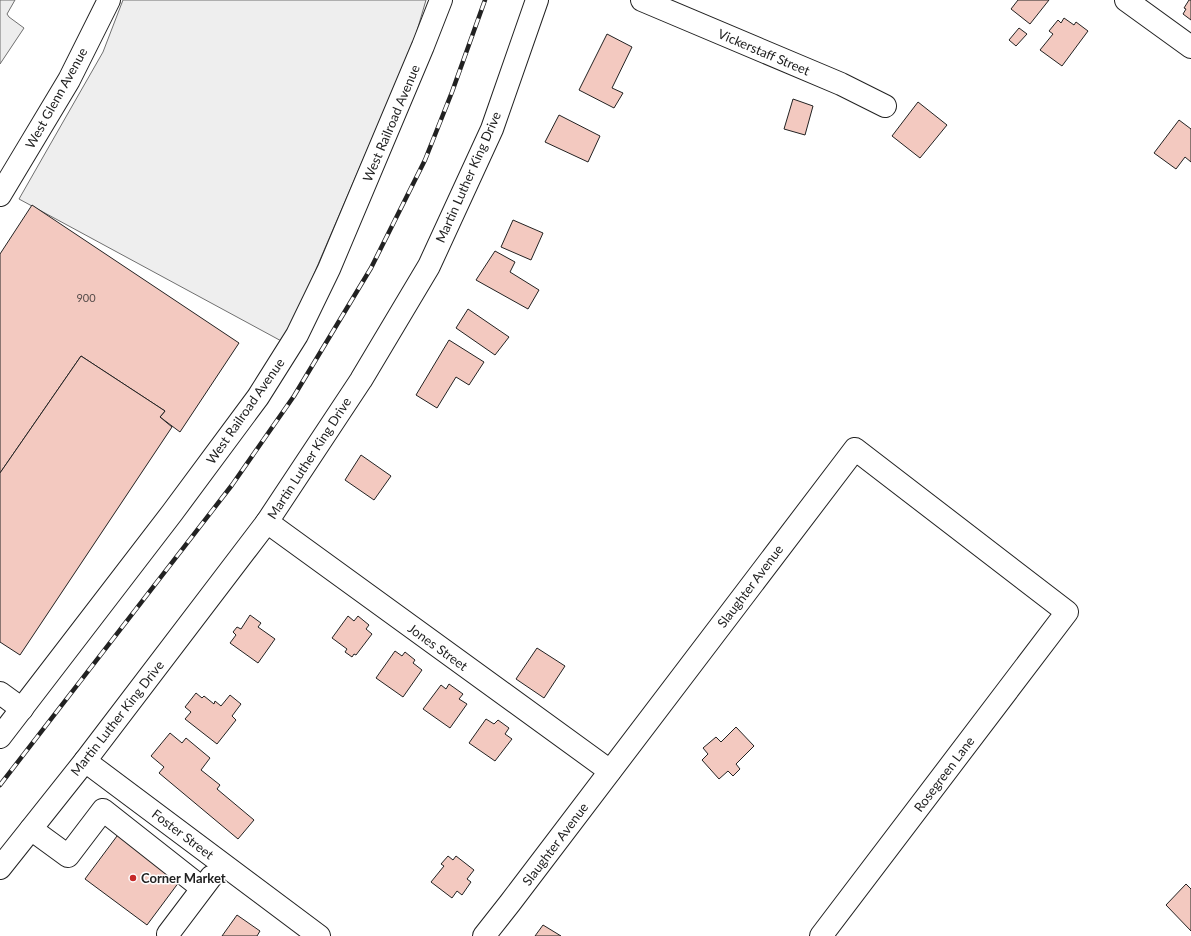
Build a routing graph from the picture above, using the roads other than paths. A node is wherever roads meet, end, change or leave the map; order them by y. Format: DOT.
graph roads {
  1 [pos="109,0"];
  2 [pos="440,0"];
  3 [pos="537,0"];
  4 [pos="642,0"];
  5 [pos="1126,0"];
  6 [pos="1191,47"];
  7 [pos="885,106"];
  8 [pos="0,195"];
  9 [pos="267,522"];
  10 [pos="1067,612"];
  11 [pos="0,693"];
  12 [pos="22,709"];
  13 [pos="0,737"];
  14 [pos="85,761"];
  15 [pos="610,771"];
  16 [pos="31,829"];
  17 [pos="221,863"];
  18 [pos="0,868"];
  19 [pos="202,888"];
  20 [pos="168,934"];
  21 [pos="319,936"];
  22 [pos="484,936"];
  23 [pos="821,936"];
  1 -- 8 [label="street, West Glenn Avenue"];
  2 -- 12 [label="street, West Railroad Avenue"];
  3 -- 9 [label="street, Martin Luther King Drive"];
  4 -- 7 [label="street, Vickerstaff Street"];
  5 -- 6 [label="street"];
  9 -- 14 [label="street, Martin Luther King Drive"];
  9 -- 15 [label="street, Jones Street"];
  10 -- 15 [label="street, Slaughter Avenue"];
  10 -- 23 [label="street, Rosegreen Lane"];
  11 -- 12 [label="street"];
  12 -- 13 [label="street, West Railroad Avenue"];
  14 -- 16 [label="street, Martin Luther King Drive"];
  14 -- 17 [label="street, Foster Street"];
  15 -- 22 [label="street, Slaughter Avenue"];
  16 -- 18 [label="street, Martin Luther King Drive"];
  16 -- 19 [label="street"];
  17 -- 19 [label="street"];
  17 -- 21 [label="street, Foster Street"];
  19 -- 20 [label="street"];
}
